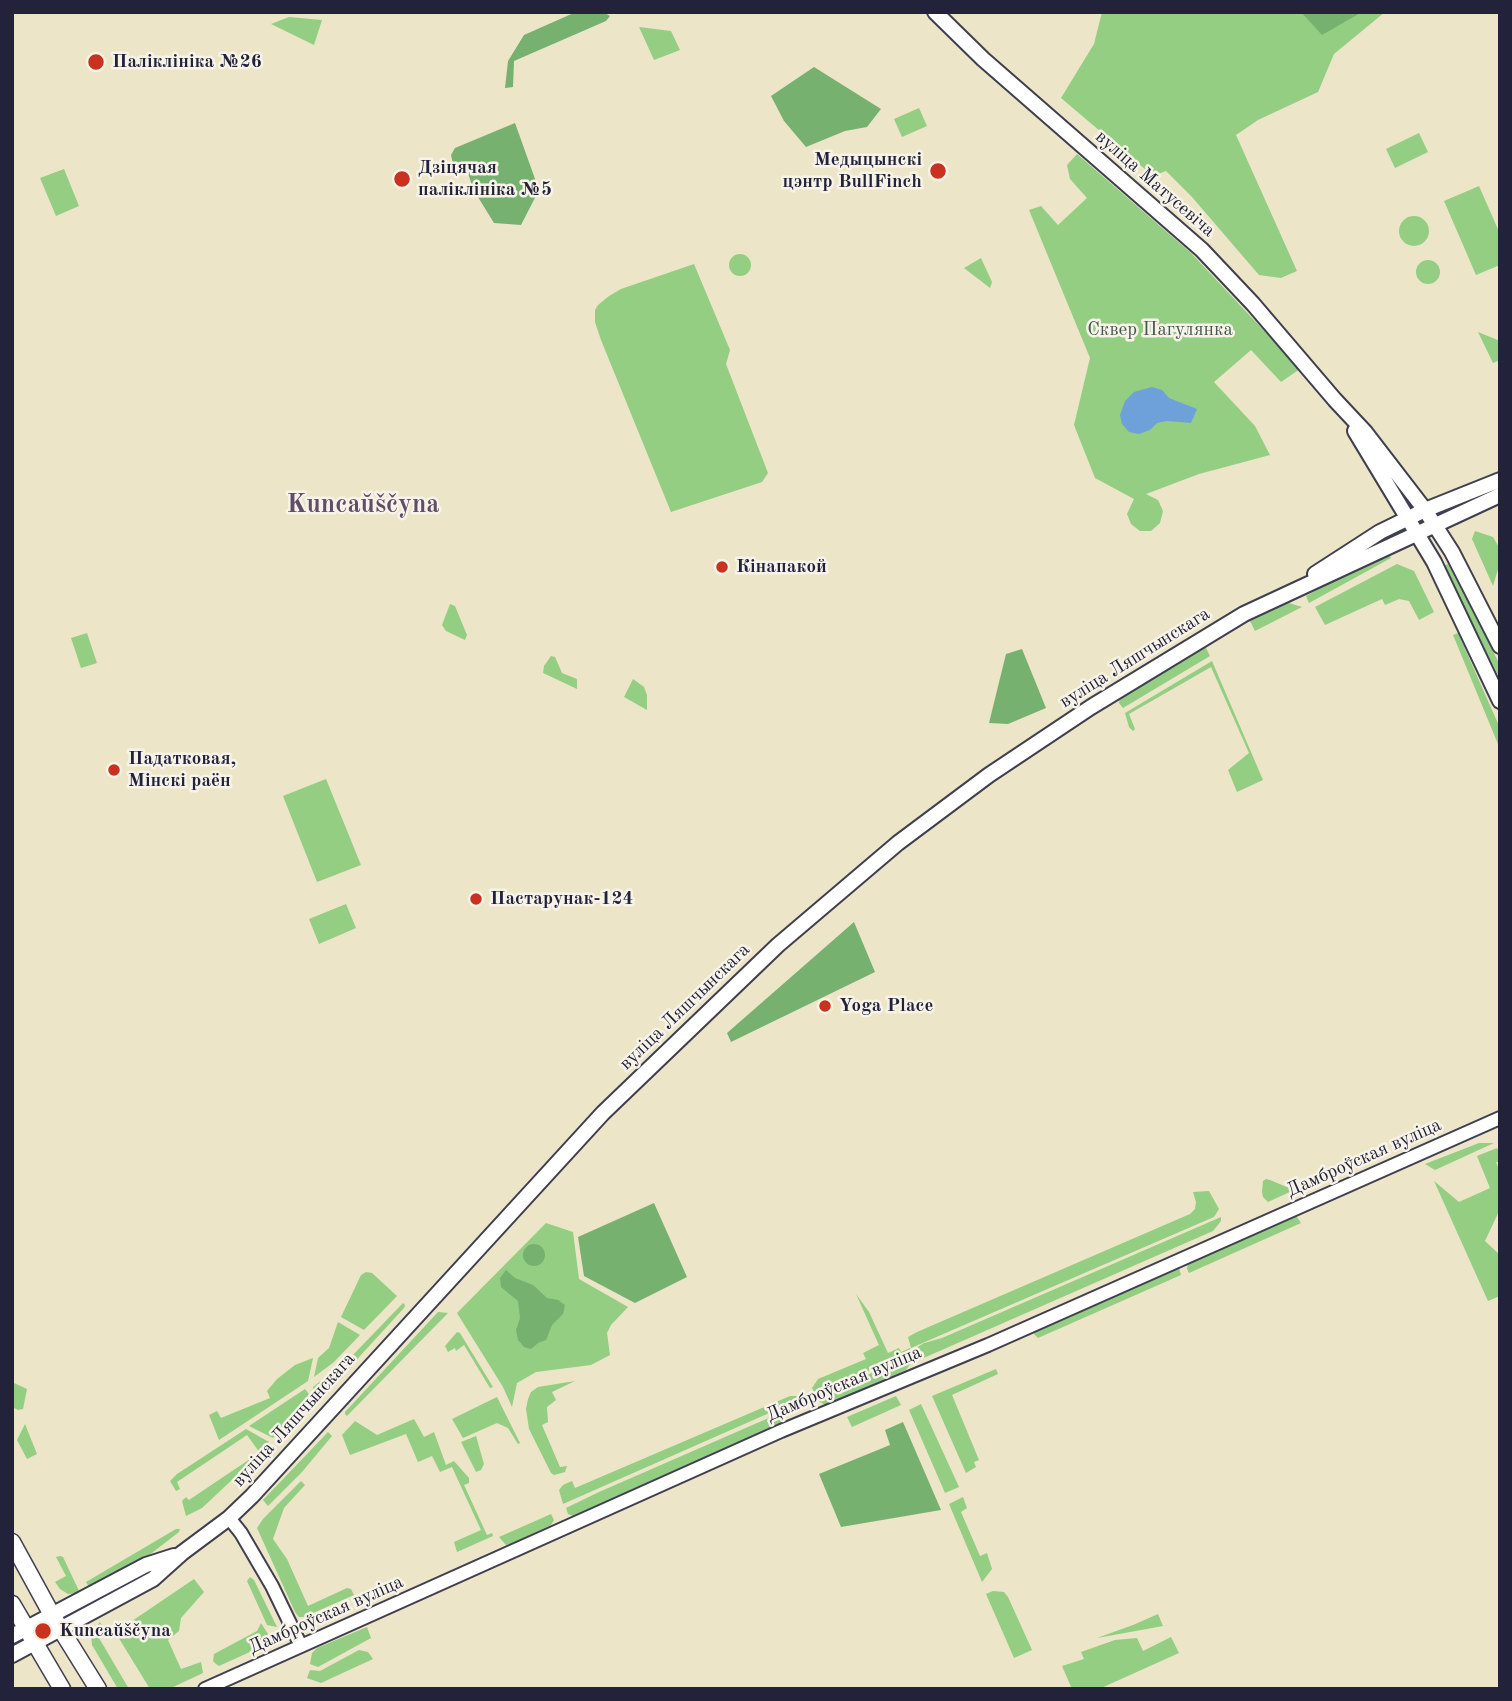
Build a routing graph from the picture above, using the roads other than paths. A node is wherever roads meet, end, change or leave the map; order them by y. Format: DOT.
graph roads {
  1 [pos="935,12"];
  2 [pos="1335,400"];
  3 [pos="1500,480"];
  4 [pos="1500,495"];
  5 [pos="1425,510"];
  6 [pos="1409,517"];
  7 [pos="1436,525"];
  8 [pos="1418,534"];
  9 [pos="1297,587"];
  10 [pos="1500,646"];
  11 [pos="1500,701"];
  12 [pos="1500,1118"];
  13 [pos="229,1518"];
  14 [pos="12,1542"];
  15 [pos="182,1553"];
  16 [pos="12,1604"];
  17 [pos="52,1615"];
  18 [pos="61,1630"];
  19 [pos="24,1636"];
  20 [pos="301,1646"];
  21 [pos="12,1655"];
  22 [pos="62,1689"];
  23 [pos="98,1689"];
  24 [pos="205,1689"];
  1 -- 2 [label="main road, вуліца Матусевіча"];
  2 -- 5 [label="main road, вуліца Матусевіча"];
  2 -- 6 [label="main road, вуліца Матусевіча"];
  3 -- 5 [label="main road, вуліца Ляшчынскага"];
  4 -- 7 [label="main road, вуліца Ляшчынскага"];
  5 -- 6 [label="main road, вуліца Ляшчынскага"];
  5 -- 7 [label="main road, вуліца Матусевіча"];
  6 -- 8 [label="main road, вуліца Матусевіча"];
  6 -- 9 [label="main road, вуліца Ляшчынскага"];
  7 -- 8 [label="main road, вуліца Ляшчынскага"];
  7 -- 10 [label="main road, вуліца Матусевіча"];
  8 -- 9 [label="main road, вуліца Ляшчынскага"];
  8 -- 11 [label="main road, вуліца Матусевіча"];
  9 -- 13 [label="main road, вуліца Ляшчынскага"];
  12 -- 20 [label="street, Дамброўская вуліца"];
  13 -- 15 [label="main road, вуліца Ляшчынскага"];
  13 -- 20 [label="street"];
  14 -- 17 [label="main road"];
  15 -- 17 [label="main road, вуліца Ляшчынскага"];
  15 -- 18 [label="main road, вуліца Ляшчынскага"];
  16 -- 19 [label="main road"];
  17 -- 18 [label="main road"];
  17 -- 19 [label="main road, вуліца Ляшчынскага"];
  18 -- 19 [label="main road, вуліца Ляшчынскага"];
  18 -- 23 [label="main road"];
  19 -- 21 [label="main road"];
  19 -- 22 [label="main road"];
  20 -- 24 [label="street, Дамброўская вуліца"];
}
